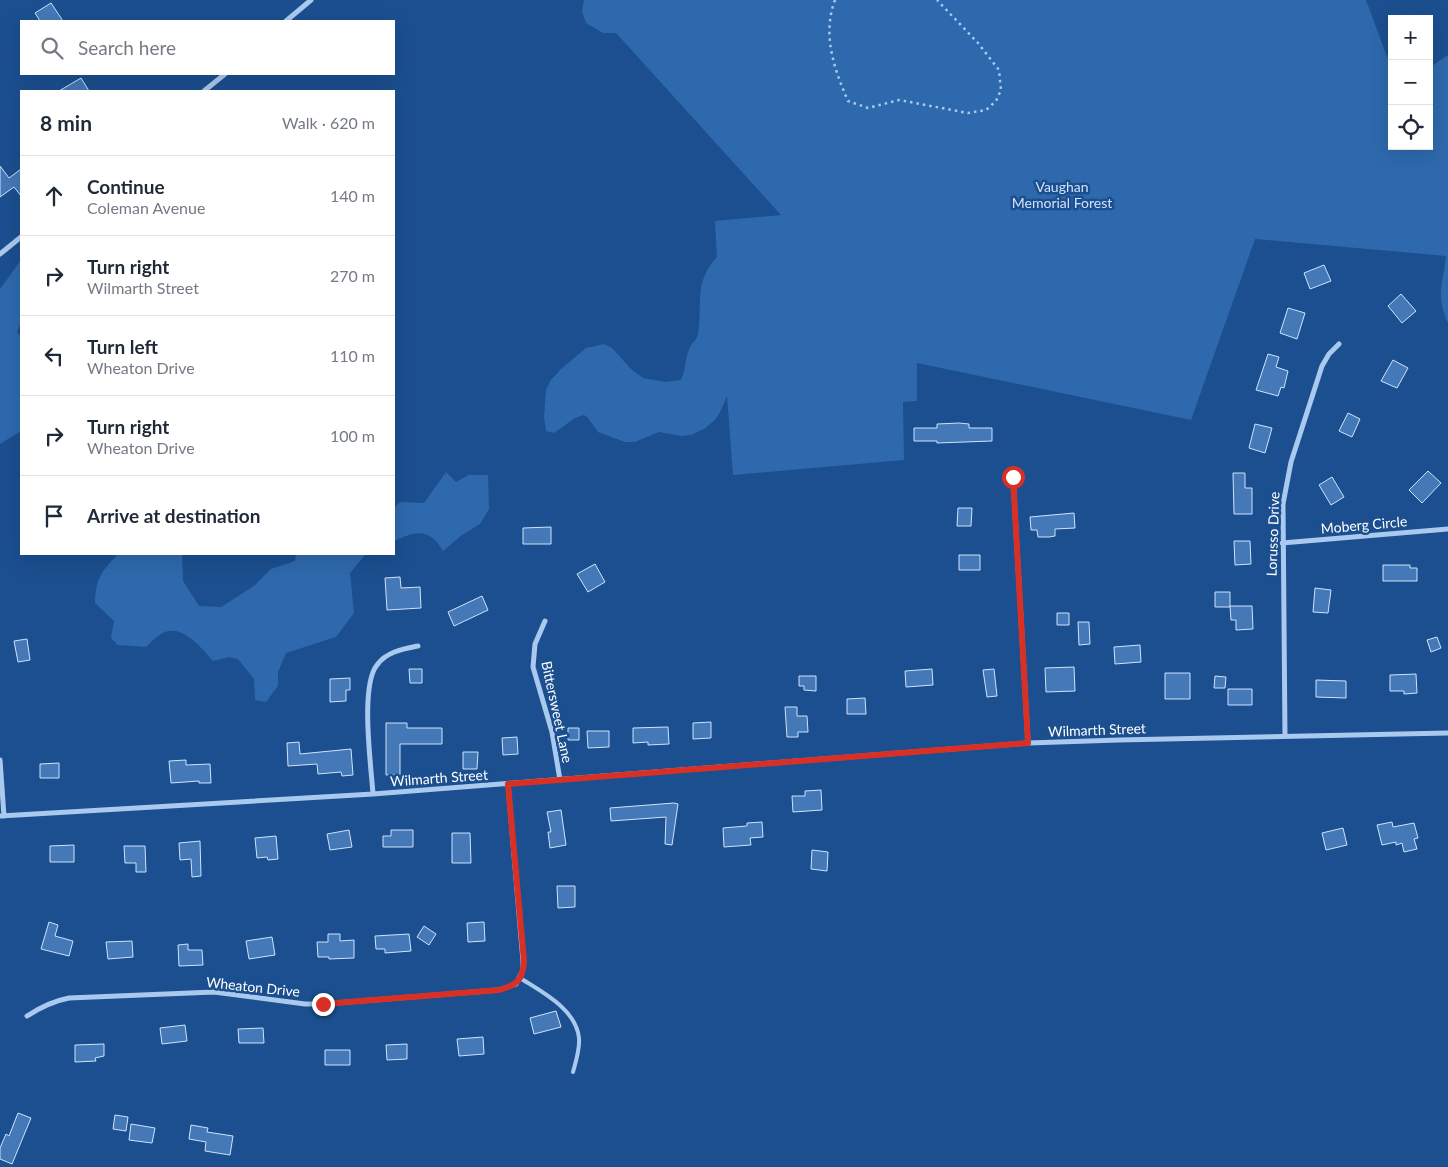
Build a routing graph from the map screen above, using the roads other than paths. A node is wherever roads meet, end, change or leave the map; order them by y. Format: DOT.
graph roads {
  1 [pos="311,0"];
  2 [pos="287,20"];
  3 [pos="224,75"];
  4 [pos="205,90"];
  5 [pos="20,238"];
  6 [pos="0,254"];
  7 [pos="1340,344"];
  8 [pos="1013,477"];
  9 [pos="1448,530"];
  10 [pos="1282,543"];
  11 [pos="545,621"];
  12 [pos="418,646"];
  13 [pos="1448,733"];
  14 [pos="1285,736"];
  15 [pos="1028,743"];
  16 [pos="0,760"];
  17 [pos="560,780"];
  18 [pos="508,784"];
  19 [pos="373,794"];
  20 [pos="2,816"];
  21 [pos="520,978"];
  22 [pos="27,1016"];
  23 [pos="573,1072"];
  1 -- 2 [label="street"];
  3 -- 4 [label="street"];
  5 -- 6 [label="street"];
  7 -- 10 [label="street, Lorusso Drive"];
  8 -- 15 [label="street"];
  9 -- 10 [label="street, Moberg Circle"];
  10 -- 14 [label="street, Lorusso Drive"];
  11 -- 17 [label="street, Bittersweet Lane"];
  12 -- 19 [label="street"];
  13 -- 14 [label="street, Wilmarth Street"];
  14 -- 15 [label="street, Wilmarth Street"];
  15 -- 17 [label="street, Wilmarth Street"];
  16 -- 20 [label="street"];
  17 -- 18 [label="street, Wilmarth Street"];
  18 -- 19 [label="street, Wilmarth Street"];
  18 -- 21 [label="street"];
  19 -- 20 [label="street, Wilmarth Street"];
  21 -- 22 [label="street, Wheaton Drive"];
  21 -- 23 [label="lane"];
}
